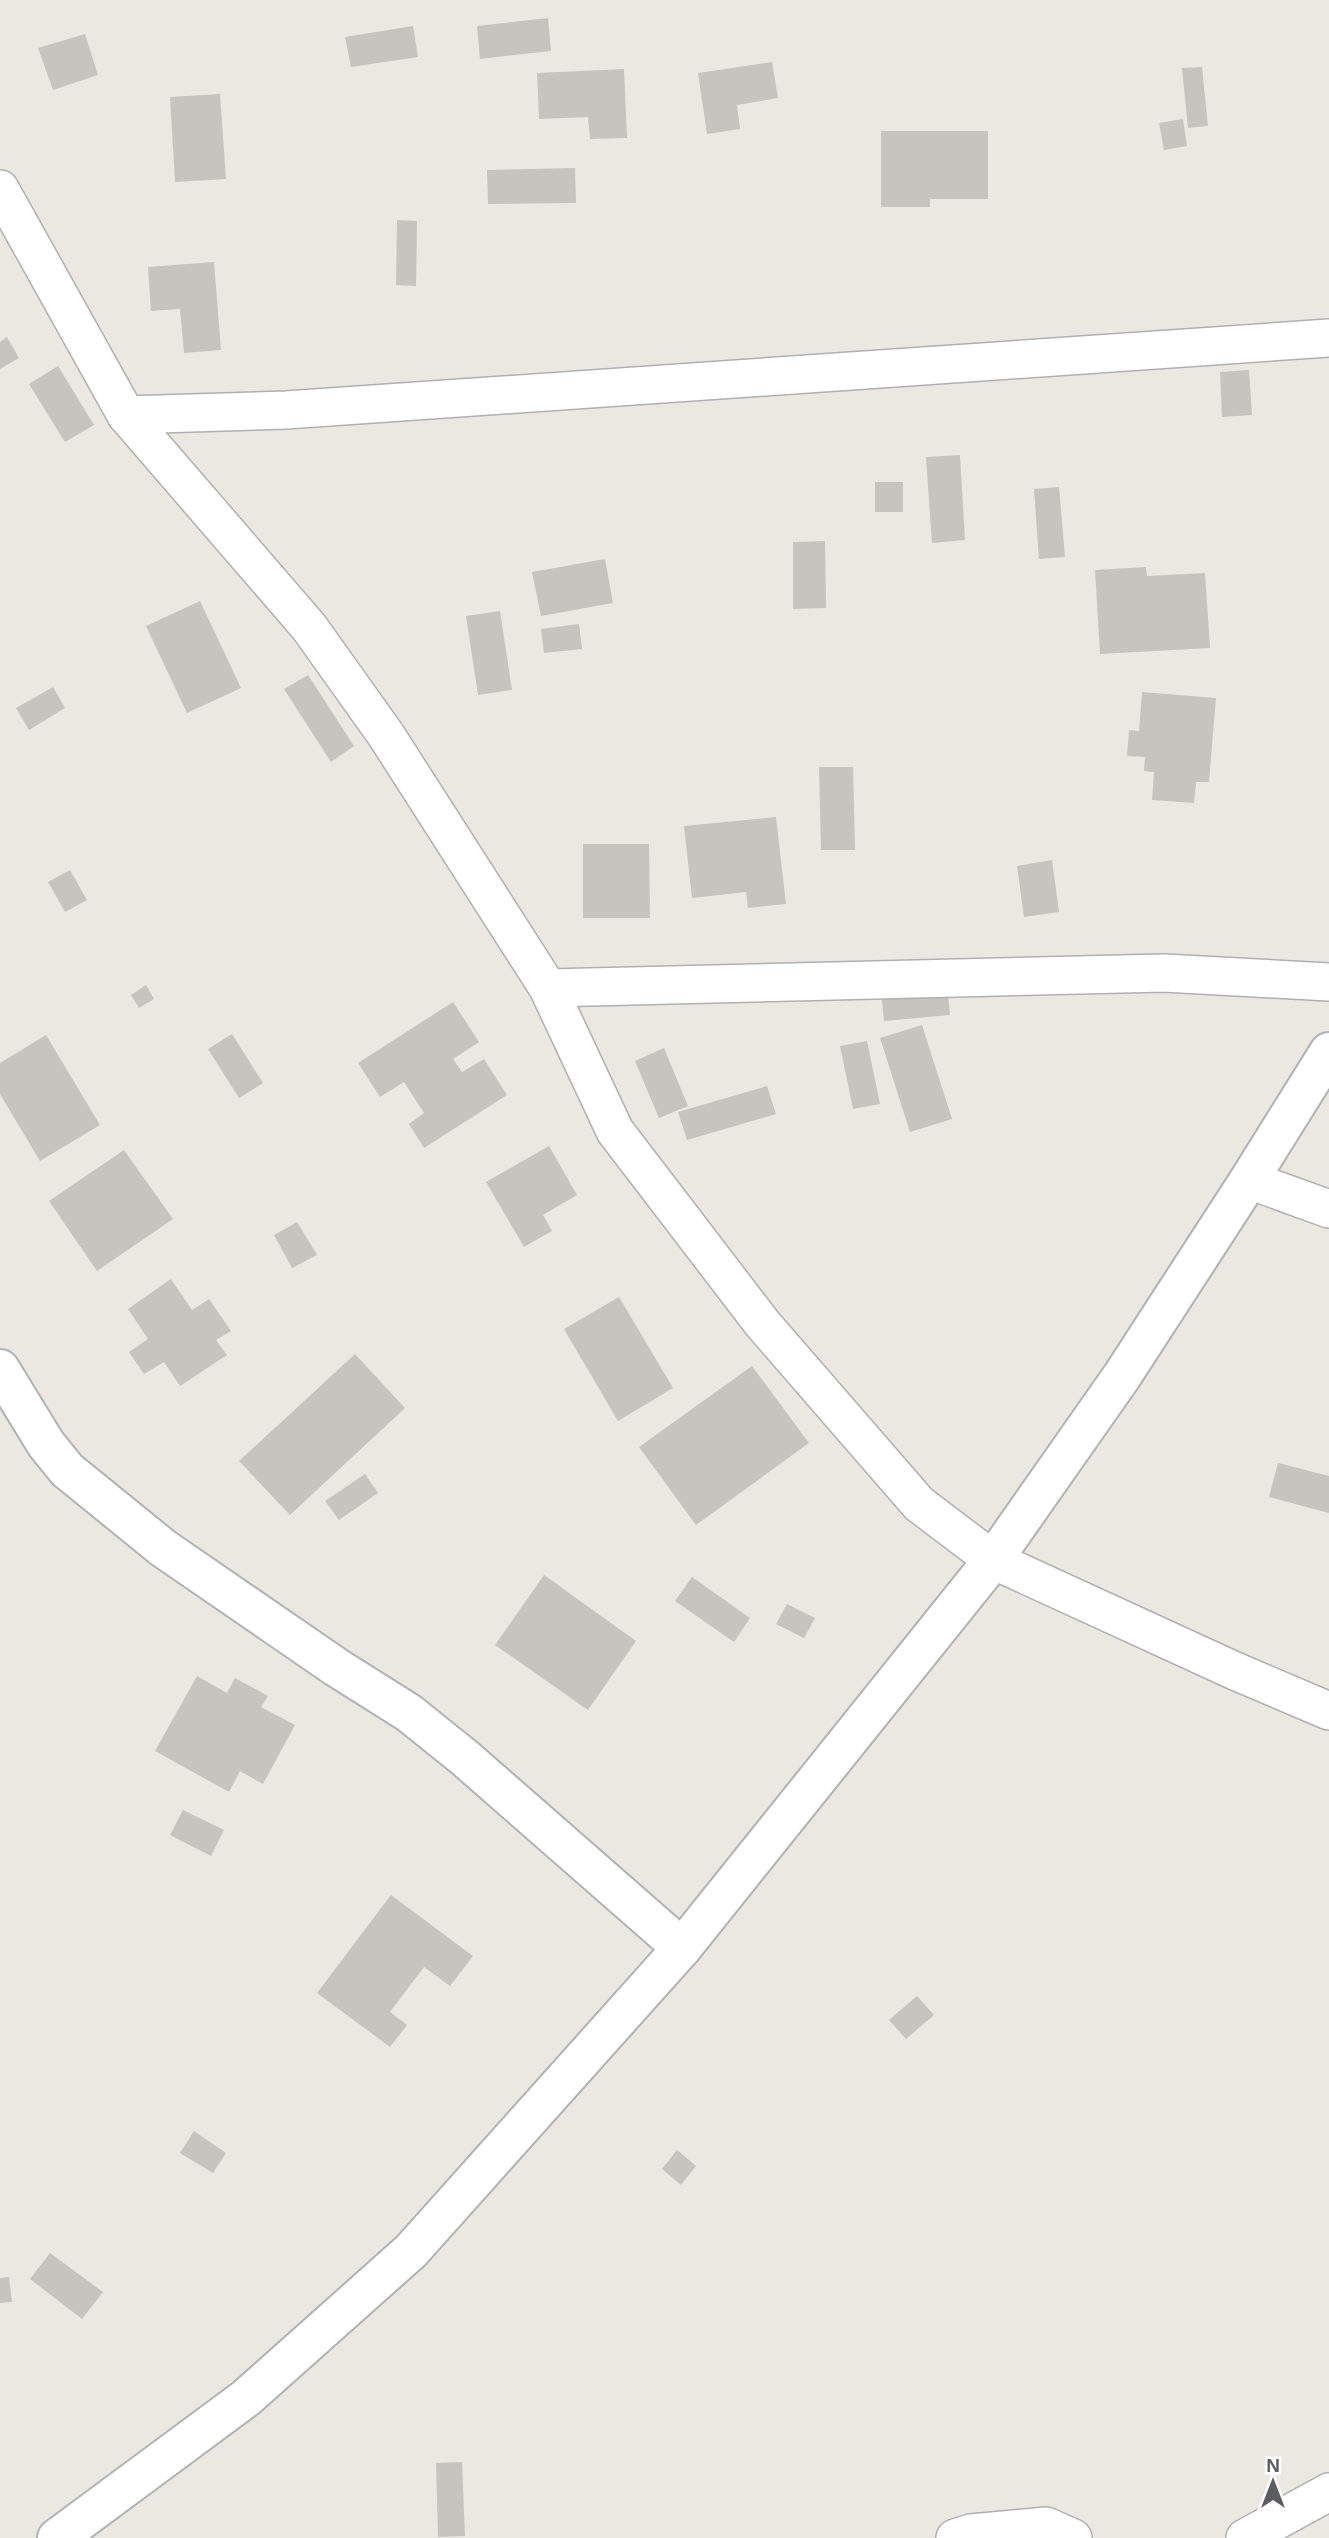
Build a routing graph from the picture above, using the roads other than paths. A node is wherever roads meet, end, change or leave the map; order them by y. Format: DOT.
graph roads {
  1 [pos="0,189"];
  2 [pos="1329,338"];
  3 [pos="126,415"];
  4 [pos="1329,982"];
  5 [pos="548,988"];
  6 [pos="1329,1052"];
  7 [pos="1250,1180"];
  8 [pos="1329,1209"];
  9 [pos="0,1369"];
  10 [pos="993,1560"];
  11 [pos="1329,1711"];
  12 [pos="682,1948"];
  13 [pos="1329,2492"];
  14 [pos="74,2535"];
  15 [pos="955,2538"];
  16 [pos="1073,2538"];
  17 [pos="1245,2538"];
  1 -- 3 [label="street"];
  2 -- 3 [label="street"];
  3 -- 5 [label="street"];
  4 -- 5 [label="street"];
  5 -- 10 [label="street"];
  6 -- 7 [label="main road"];
  7 -- 8 [label="street"];
  7 -- 10 [label="main road"];
  9 -- 12 [label="main road"];
  10 -- 11 [label="street"];
  10 -- 12 [label="main road"];
  12 -- 14 [label="main road"];
  13 -- 17 [label="street"];
  15 -- 16 [label="street"];
}
